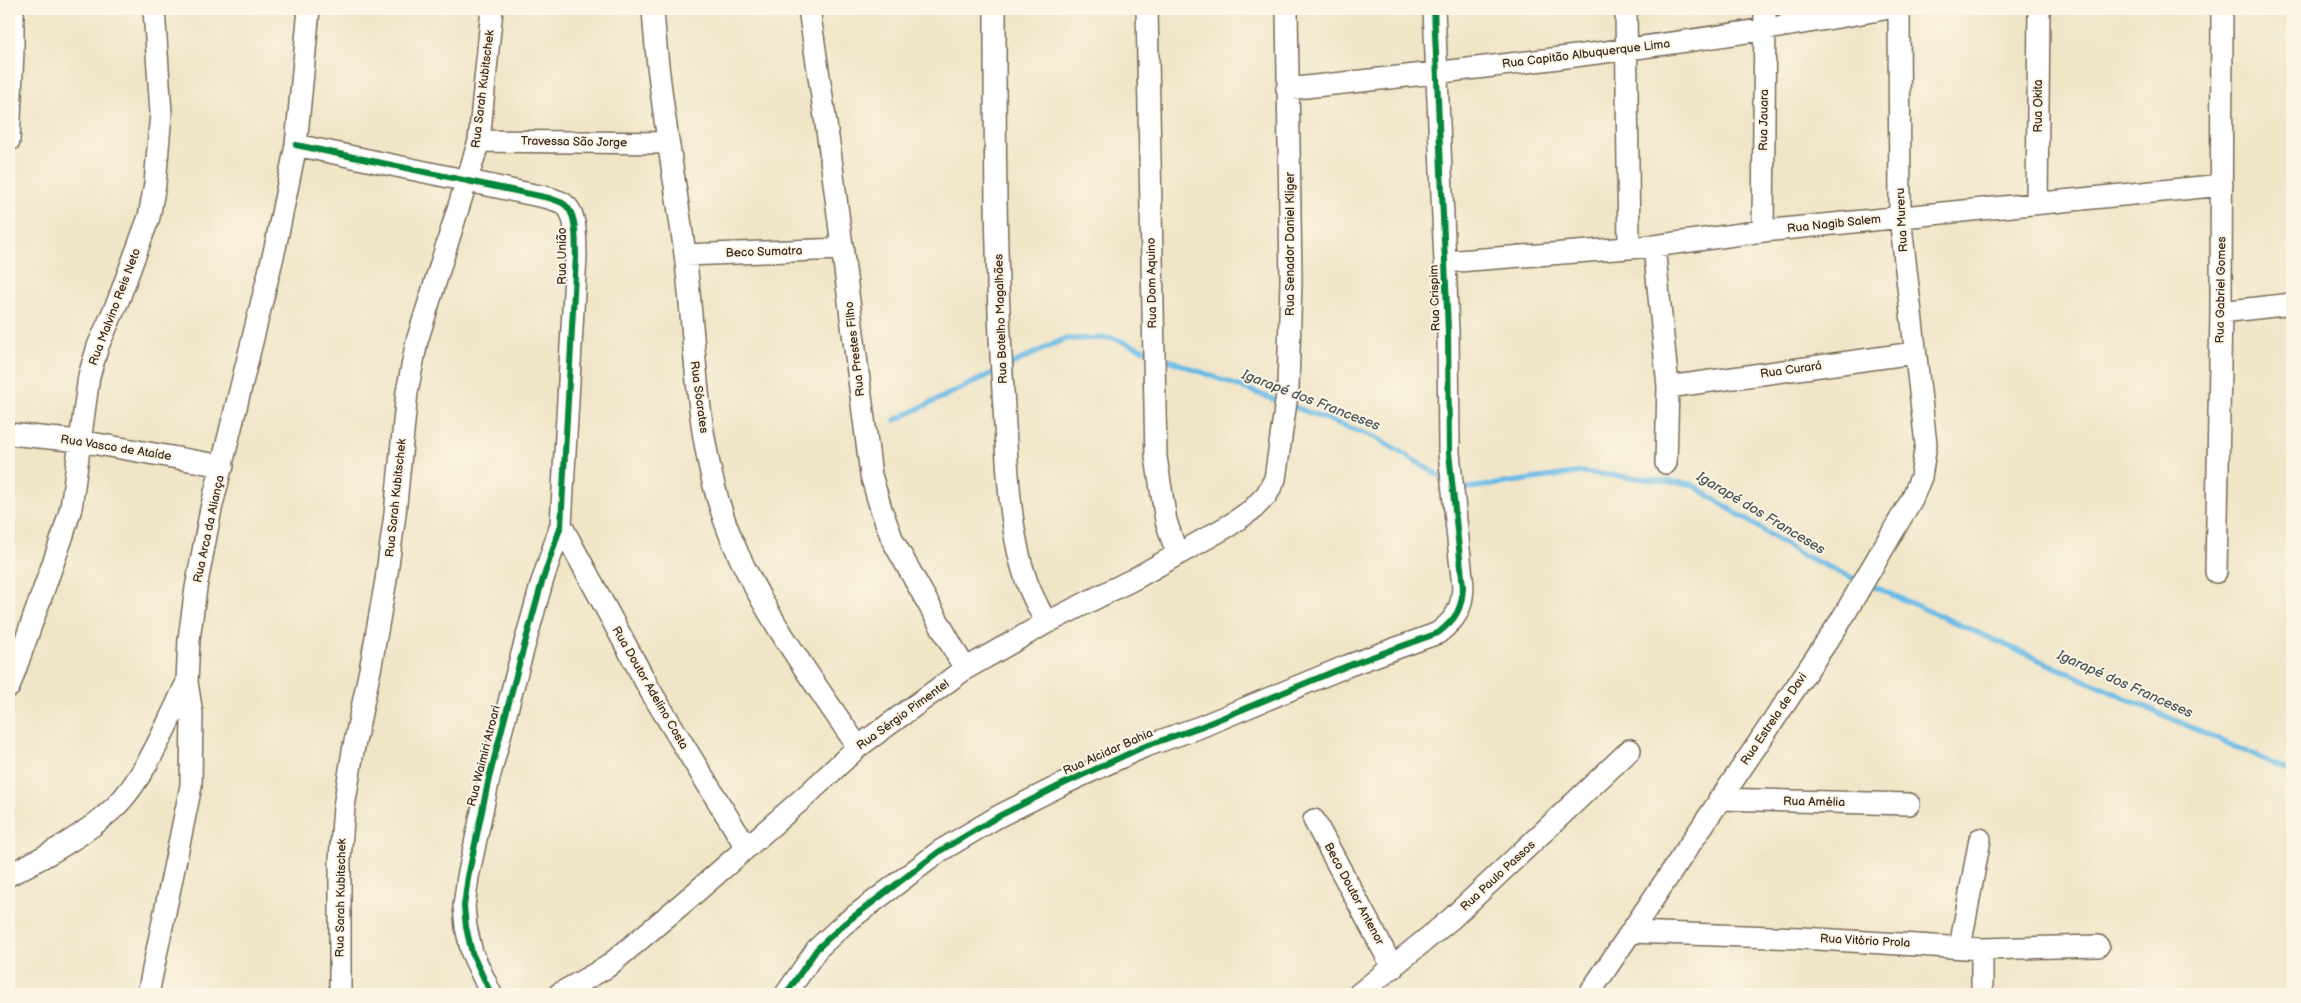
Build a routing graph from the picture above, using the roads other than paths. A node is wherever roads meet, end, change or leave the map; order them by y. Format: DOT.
graph roads {
  1 [pos="13,9"];
  2 [pos="154,9"];
  3 [pos="309,9"];
  4 [pos="492,9"];
  5 [pos="653,9"];
  6 [pos="809,9"];
  7 [pos="995,9"];
  8 [pos="1147,9"];
  9 [pos="1287,9"];
  10 [pos="1434,9"];
  11 [pos="1626,9"];
  12 [pos="1764,9"];
  13 [pos="1884,9"];
  14 [pos="1899,9"];
  15 [pos="2039,9"];
  16 [pos="2222,9"];
  17 [pos="1764,31"];
  18 [pos="1626,49"];
  19 [pos="1436,74"];
  20 [pos="1286,89"];
  21 [pos="9,141"];
  22 [pos="480,141"];
  23 [pos="668,143"];
  24 [pos="296,145"];
  25 [pos="468,180"];
  26 [pos="2222,185"];
  27 [pos="2038,203"];
  28 [pos="1900,217"];
  29 [pos="1762,231"];
  30 [pos="1629,246"];
  31 [pos="1654,246"];
  32 [pos="843,249"];
  33 [pos="685,255"];
  34 [pos="1445,262"];
  35 [pos="2292,304"];
  36 [pos="2221,312"];
  37 [pos="1914,353"];
  38 [pos="1668,387"];
  39 [pos="1925,430"];
  40 [pos="9,434"];
  41 [pos="80,441"];
  42 [pos="1666,463"];
  43 [pos="223,466"];
  44 [pos="1275,479"];
  45 [pos="561,525"];
  46 [pos="1177,554"];
  47 [pos="2216,572"];
  48 [pos="1463,587"];
  49 [pos="1046,623"];
  50 [pos="965,669"];
  51 [pos="187,682"];
  52 [pos="9,687"];
  53 [pos="858,747"];
  54 [pos="1630,750"];
  55 [pos="1719,799"];
  56 [pos="1909,804"];
  57 [pos="1314,820"];
  58 [pos="1980,839"];
  59 [pos="746,847"];
  60 [pos="9,875"];
  61 [pos="1631,932"];
  62 [pos="2098,946"];
  63 [pos="1960,947"];
  64 [pos="1982,949"];
  65 [pos="1393,968"];
  66 [pos="148,994"];
  67 [pos="340,994"];
  68 [pos="491,994"];
  69 [pos="559,994"];
  70 [pos="786,994"];
  71 [pos="1359,994"];
  72 [pos="1589,994"];
  73 [pos="1982,994"];
  1 -- 21 [label="street"];
  2 -- 41 [label="street, Rua Malvino Reis Neto"];
  3 -- 24 [label="street, Rua Arca da Aliança"];
  4 -- 22 [label="street, Rua Sarah Kubitschek"];
  5 -- 23 [label="street, Rua Sócrates"];
  6 -- 32 [label="street, Rua Prestes Filho"];
  7 -- 49 [label="street, Rua Botelho Magalhães"];
  8 -- 46 [label="street, Rua Dom Aquino"];
  9 -- 20 [label="street, Rua Senador Daniel Kliger"];
  10 -- 19 [label="street, Rua Crispim"];
  11 -- 18 [label="street"];
  12 -- 17 [label="street, Rua Jauara"];
  13 -- 17 [label="street, Rua Capitão Albuquerque Lima"];
  14 -- 28 [label="street, Rua Mureru"];
  15 -- 27 [label="street, Rua Okita"];
  16 -- 26 [label="street, Rua Gabriel Gomes"];
  17 -- 18 [label="street, Rua Capitão Albuquerque Lima"];
  17 -- 29 [label="street, Rua Jauara"];
  18 -- 19 [label="street, Rua Capitão Albuquerque Lima"];
  18 -- 30 [label="street"];
  19 -- 20 [label="street, Rua Capitão Albuquerque Lima"];
  19 -- 34 [label="street, Rua Crispim"];
  20 -- 44 [label="street, Rua Senador Daniel Kliger"];
  22 -- 23 [label="street, Travessa São Jorge"];
  22 -- 25 [label="street, Rua Sarah Kubitschek"];
  23 -- 33 [label="street, Rua Sócrates"];
  24 -- 25 [label="street, Rua União"];
  24 -- 43 [label="street, Rua Arca da Aliança"];
  25 -- 45 [label="street, Rua União"];
  25 -- 67 [label="street, Rua Sarah Kubitschek"];
  26 -- 27 [label="street, Rua Nagib Salem"];
  26 -- 36 [label="street, Rua Gabriel Gomes"];
  27 -- 28 [label="street, Rua Nagib Salem"];
  28 -- 29 [label="street, Rua Nagib Salem"];
  28 -- 37 [label="street, Rua Mureru"];
  29 -- 31 [label="street, Rua Nagib Salem"];
  30 -- 31 [label="street, Rua Nagib Salem"];
  30 -- 34 [label="street, Rua Nagib Salem"];
  31 -- 38 [label="street"];
  32 -- 33 [label="street, Beco Sumatra"];
  32 -- 50 [label="street, Rua Prestes Filho"];
  33 -- 53 [label="street, Rua Sócrates"];
  34 -- 48 [label="street, Rua Crispim"];
  35 -- 36 [label="street"];
  36 -- 47 [label="street, Rua Gabriel Gomes"];
  37 -- 38 [label="street, Rua Curará"];
  37 -- 39 [label="street, Rua Mureru"];
  38 -- 42 [label="street"];
  39 -- 55 [label="street, Rua Estrela de Davi"];
  40 -- 41 [label="street, Rua Vasco de Ataíde"];
  41 -- 43 [label="street, Rua Vasco de Ataíde"];
  41 -- 52 [label="street, Rua Malvino Reis Neto"];
  43 -- 51 [label="street, Rua Arca da Aliança"];
  44 -- 46 [label="street, Rua Sérgio Pimentel"];
  45 -- 59 [label="street, Rua Doutor Adelino Costa"];
  45 -- 68 [label="street, Rua Waimiri Atroari"];
  46 -- 49 [label="street, Rua Sérgio Pimentel"];
  48 -- 70 [label="street, Rua Alcidar Bahia"];
  49 -- 50 [label="street, Rua Sérgio Pimentel"];
  50 -- 53 [label="street, Rua Sérgio Pimentel"];
  51 -- 60 [label="street"];
  51 -- 66 [label="street, Rua Arca da Aliança"];
  53 -- 59 [label="street, Rua Sérgio Pimentel"];
  54 -- 65 [label="street, Rua Paulo Passos"];
  55 -- 56 [label="street, Rua Amélia"];
  55 -- 61 [label="street, Rua Estrela de Davi"];
  57 -- 65 [label="street, Beco Doutor Antenor"];
  58 -- 63 [label="street"];
  59 -- 69 [label="street, Rua Sérgio Pimentel"];
  61 -- 63 [label="street, Rua Vitório Prola"];
  61 -- 72 [label="street, Rua Estrela de Davi"];
  62 -- 64 [label="street, Rua Vitório Prola"];
  63 -- 64 [label="street, Rua Vitório Prola"];
  64 -- 73 [label="street"];
  65 -- 71 [label="street, Rua Paulo Passos"];
}
